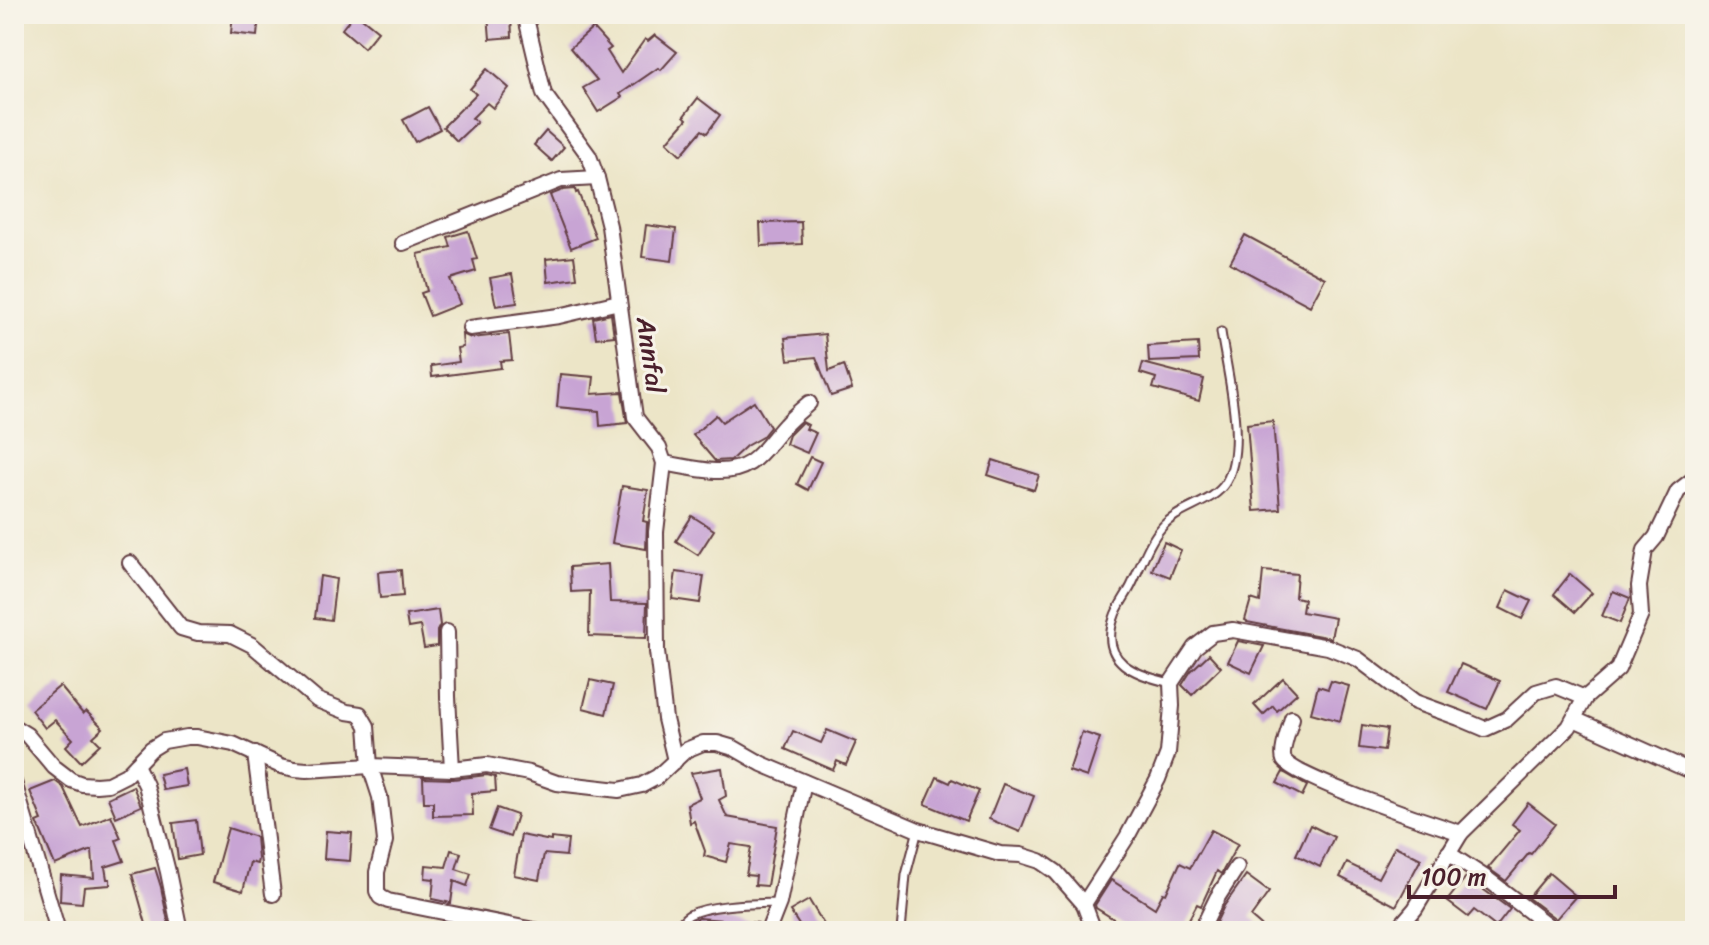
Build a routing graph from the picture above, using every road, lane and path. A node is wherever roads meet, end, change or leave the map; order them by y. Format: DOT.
graph roads {
  1 [pos="525,14"];
  2 [pos="597,178"];
  3 [pos="403,243"];
  4 [pos="619,302"];
  5 [pos="470,328"];
  6 [pos="1221,332"];
  7 [pos="809,403"];
  8 [pos="664,463"];
  9 [pos="1695,478"];
  10 [pos="130,563"];
  11 [pos="447,632"];
  12 [pos="1171,683"];
  13 [pos="1585,698"];
  14 [pos="1292,718"];
  15 [pos="1574,719"];
  16 [pos="14,727"];
  17 [pos="255,754"];
  18 [pos="675,761"];
  19 [pos="136,765"];
  20 [pos="370,766"];
  21 [pos="452,769"];
  22 [pos="1695,773"];
  23 [pos="14,782"];
  24 [pos="804,782"];
  25 [pos="918,830"];
  26 [pos="1461,833"];
  27 [pos="1448,853"];
  28 [pos="1237,867"];
  29 [pos="273,894"];
  30 [pos="779,903"];
  31 [pos="1084,904"];
  32 [pos="58,931"];
  33 [pos="180,931"];
  34 [pos="539,931"];
  35 [pos="679,931"];
  36 [pos="768,931"];
  37 [pos="901,931"];
  38 [pos="1094,931"];
  39 [pos="1201,931"];
  40 [pos="1396,931"];
  41 [pos="1555,931"];
  1 -- 2 [label="street, Annfal"];
  2 -- 3 [label="street"];
  2 -- 4 [label="street, Annfal"];
  4 -- 5 [label="street"];
  4 -- 8 [label="street, Annfal"];
  6 -- 12 [label="lane"];
  7 -- 8 [label="street"];
  8 -- 18 [label="street"];
  9 -- 13 [label="street"];
  10 -- 20 [label="street"];
  11 -- 21 [label="street"];
  12 -- 13 [label="street"];
  12 -- 31 [label="street"];
  13 -- 15 [label="street"];
  14 -- 26 [label="street"];
  15 -- 22 [label="street"];
  15 -- 26 [label="street"];
  16 -- 19 [label="street"];
  17 -- 19 [label="street"];
  17 -- 20 [label="street"];
  17 -- 29 [label="street"];
  18 -- 21 [label="street"];
  18 -- 24 [label="street"];
  19 -- 33 [label="street"];
  20 -- 21 [label="street"];
  20 -- 34 [label="street"];
  23 -- 32 [label="street"];
  24 -- 25 [label="street"];
  24 -- 30 [label="street"];
  25 -- 31 [label="street"];
  25 -- 37 [label="lane"];
  26 -- 27 [label="street"];
  27 -- 40 [label="street"];
  27 -- 41 [label="street"];
  28 -- 39 [label="street"];
  30 -- 35 [label="lane"];
  30 -- 36 [label="street"];
  31 -- 38 [label="street"];
}
